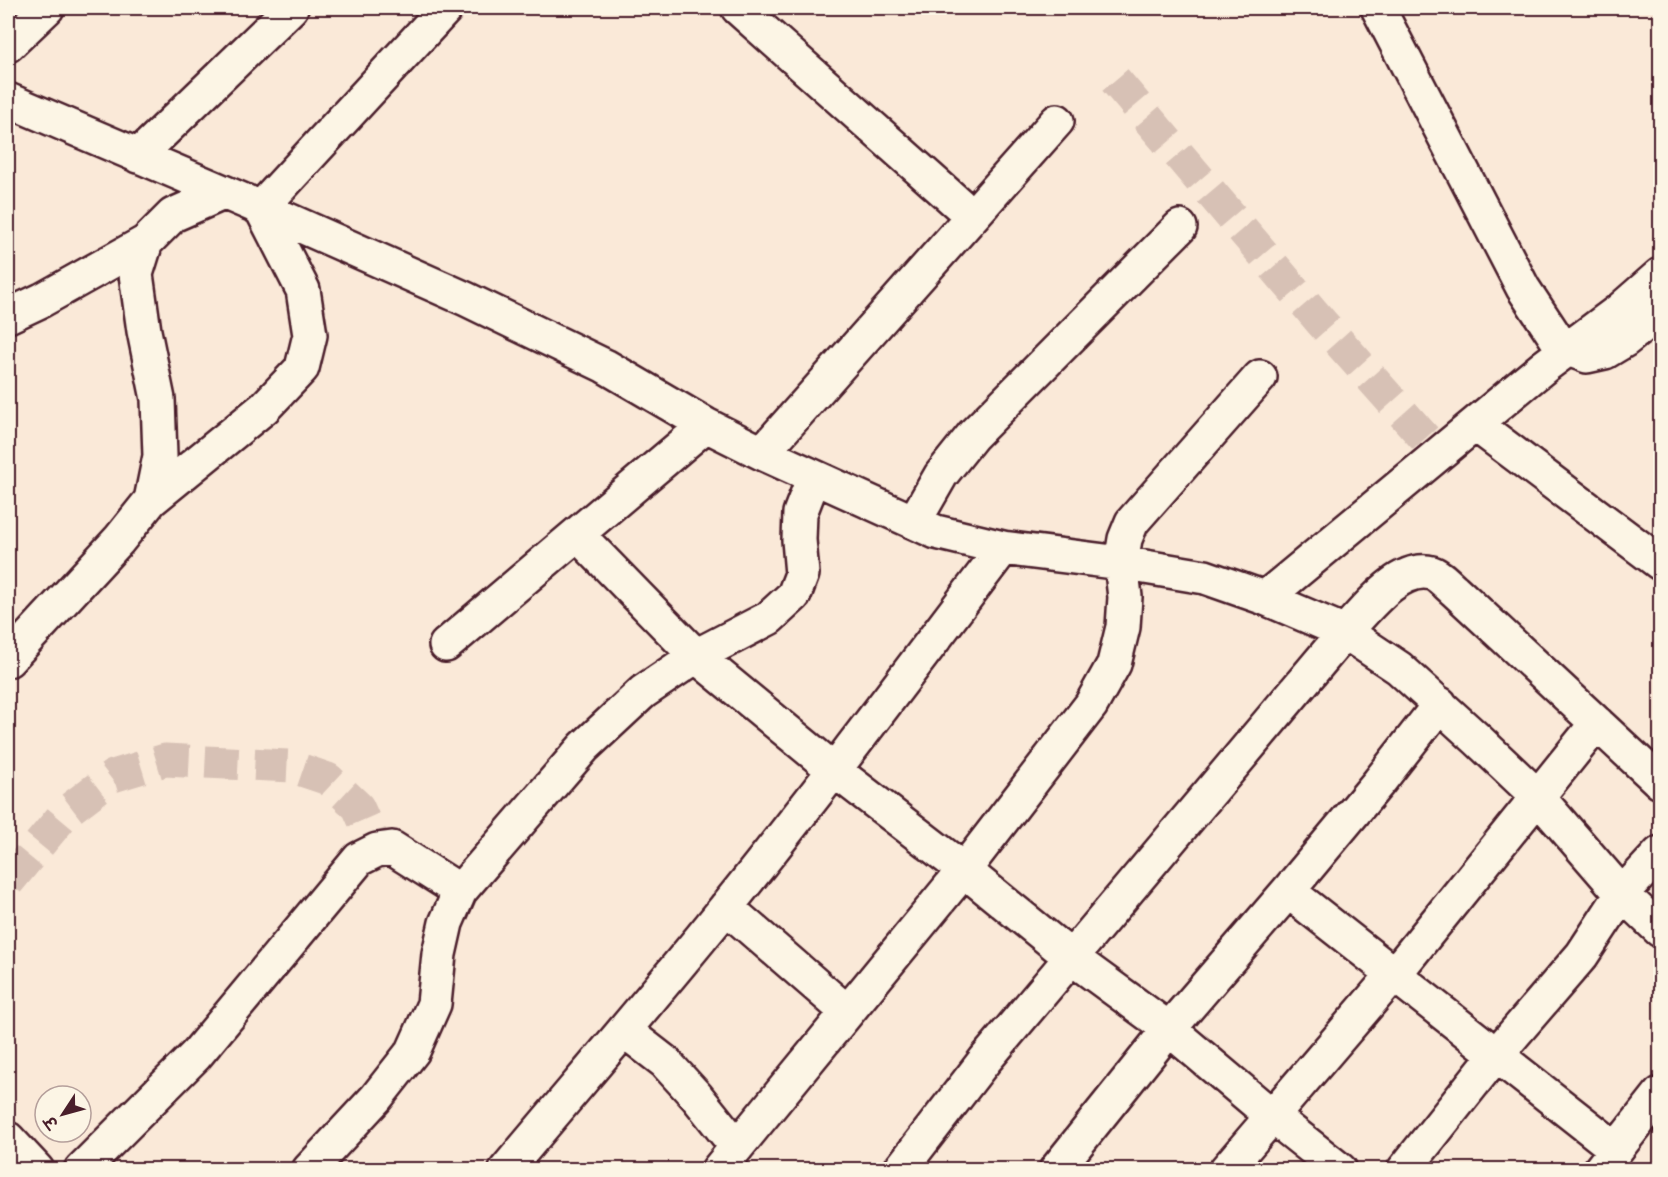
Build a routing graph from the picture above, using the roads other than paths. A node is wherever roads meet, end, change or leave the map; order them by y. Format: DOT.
graph roads {
  1 [pos="47,8"];
  2 [pos="291,8"];
  3 [pos="446,8"];
  4 [pos="738,8"];
  5 [pos="1378,8"];
  6 [pos="8,45"];
  7 [pos="8,100"];
  8 [pos="1057,121"];
  9 [pos="138,156"];
  10 [pos="223,193"];
  11 [pos="261,208"];
  12 [pos="972,216"];
  13 [pos="1180,227"];
  14 [pos="146,242"];
  15 [pos="1660,275"];
  16 [pos="1660,312"];
  17 [pos="8,316"];
  18 [pos="1568,349"];
  19 [pos="1260,377"];
  20 [pos="1476,424"];
  21 [pos="706,425"];
  22 [pos="762,453"];
  23 [pos="814,477"];
  24 [pos="151,500"];
  25 [pos="914,522"];
  26 [pos="577,534"];
  27 [pos="1004,548"];
  28 [pos="1121,563"];
  29 [pos="1660,563"];
  30 [pos="1265,598"];
  31 [pos="1345,632"];
  32 [pos="446,645"];
  33 [pos="696,656"];
  34 [pos="8,660"];
  35 [pos="1440,704"];
  36 [pos="1597,723"];
  37 [pos="834,770"];
  38 [pos="1660,782"];
  39 [pos="1537,796"];
  40 [pos="1660,853"];
  41 [pos="964,870"];
  42 [pos="460,891"];
  43 [pos="1288,891"];
  44 [pos="1622,894"];
  45 [pos="726,907"];
  46 [pos="1660,930"];
  47 [pos="1072,958"];
  48 [pos="1394,973"];
  49 [pos="848,1012"];
  50 [pos="1169,1029"];
  51 [pos="625,1031"];
  52 [pos="1496,1054"];
  53 [pos="1660,1094"];
  54 [pos="1272,1116"];
  55 [pos="8,1139"];
  56 [pos="727,1158"];
  57 [pos="1608,1159"];
  58 [pos="37,1170"];
  59 [pos="81,1170"];
  60 [pos="309,1170"];
  61 [pos="506,1170"];
  62 [pos="900,1170"];
  63 [pos="1056,1170"];
  64 [pos="1226,1170"];
  65 [pos="1340,1170"];
  66 [pos="1404,1170"];
  1 -- 6 [label="street"];
  2 -- 9 [label="street"];
  3 -- 11 [label="street"];
  4 -- 12 [label="street"];
  5 -- 18 [label="street"];
  7 -- 9 [label="street"];
  8 -- 12 [label="street"];
  9 -- 10 [label="street"];
  10 -- 11 [label="street"];
  10 -- 14 [label="street"];
  11 -- 21 [label="street"];
  11 -- 24 [label="street"];
  12 -- 22 [label="street"];
  13 -- 25 [label="street"];
  14 -- 17 [label="street"];
  14 -- 24 [label="street"];
  15 -- 18 [label="street"];
  16 -- 18 [label="street"];
  18 -- 20 [label="street"];
  19 -- 28 [label="street"];
  20 -- 29 [label="street"];
  20 -- 30 [label="street"];
  21 -- 22 [label="street"];
  21 -- 26 [label="street"];
  22 -- 23 [label="street"];
  23 -- 25 [label="street"];
  23 -- 33 [label="street"];
  24 -- 34 [label="street"];
  25 -- 27 [label="street"];
  26 -- 32 [label="street"];
  26 -- 33 [label="street"];
  27 -- 28 [label="street"];
  27 -- 37 [label="street"];
  28 -- 30 [label="street"];
  28 -- 41 [label="street"];
  30 -- 31 [label="street"];
  31 -- 35 [label="street"];
  31 -- 36 [label="street"];
  31 -- 47 [label="street"];
  33 -- 37 [label="street"];
  33 -- 42 [label="street"];
  35 -- 39 [label="street"];
  35 -- 43 [label="street"];
  36 -- 38 [label="street"];
  36 -- 39 [label="street"];
  37 -- 41 [label="street"];
  37 -- 45 [label="street"];
  39 -- 44 [label="street"];
  39 -- 48 [label="street"];
  40 -- 44 [label="street"];
  41 -- 47 [label="street"];
  41 -- 49 [label="street"];
  42 -- 59 [label="street"];
  42 -- 60 [label="street"];
  43 -- 48 [label="street"];
  43 -- 50 [label="street"];
  44 -- 46 [label="street"];
  44 -- 52 [label="street"];
  45 -- 49 [label="street"];
  45 -- 51 [label="street"];
  47 -- 50 [label="street"];
  47 -- 62 [label="street"];
  48 -- 52 [label="street"];
  48 -- 54 [label="street"];
  49 -- 56 [label="street"];
  50 -- 54 [label="street"];
  50 -- 63 [label="street"];
  51 -- 56 [label="street"];
  51 -- 61 [label="street"];
  52 -- 57 [label="street"];
  52 -- 66 [label="street"];
  53 -- 57 [label="street"];
  54 -- 64 [label="street"];
  54 -- 65 [label="street"];
  55 -- 58 [label="street"];
}
